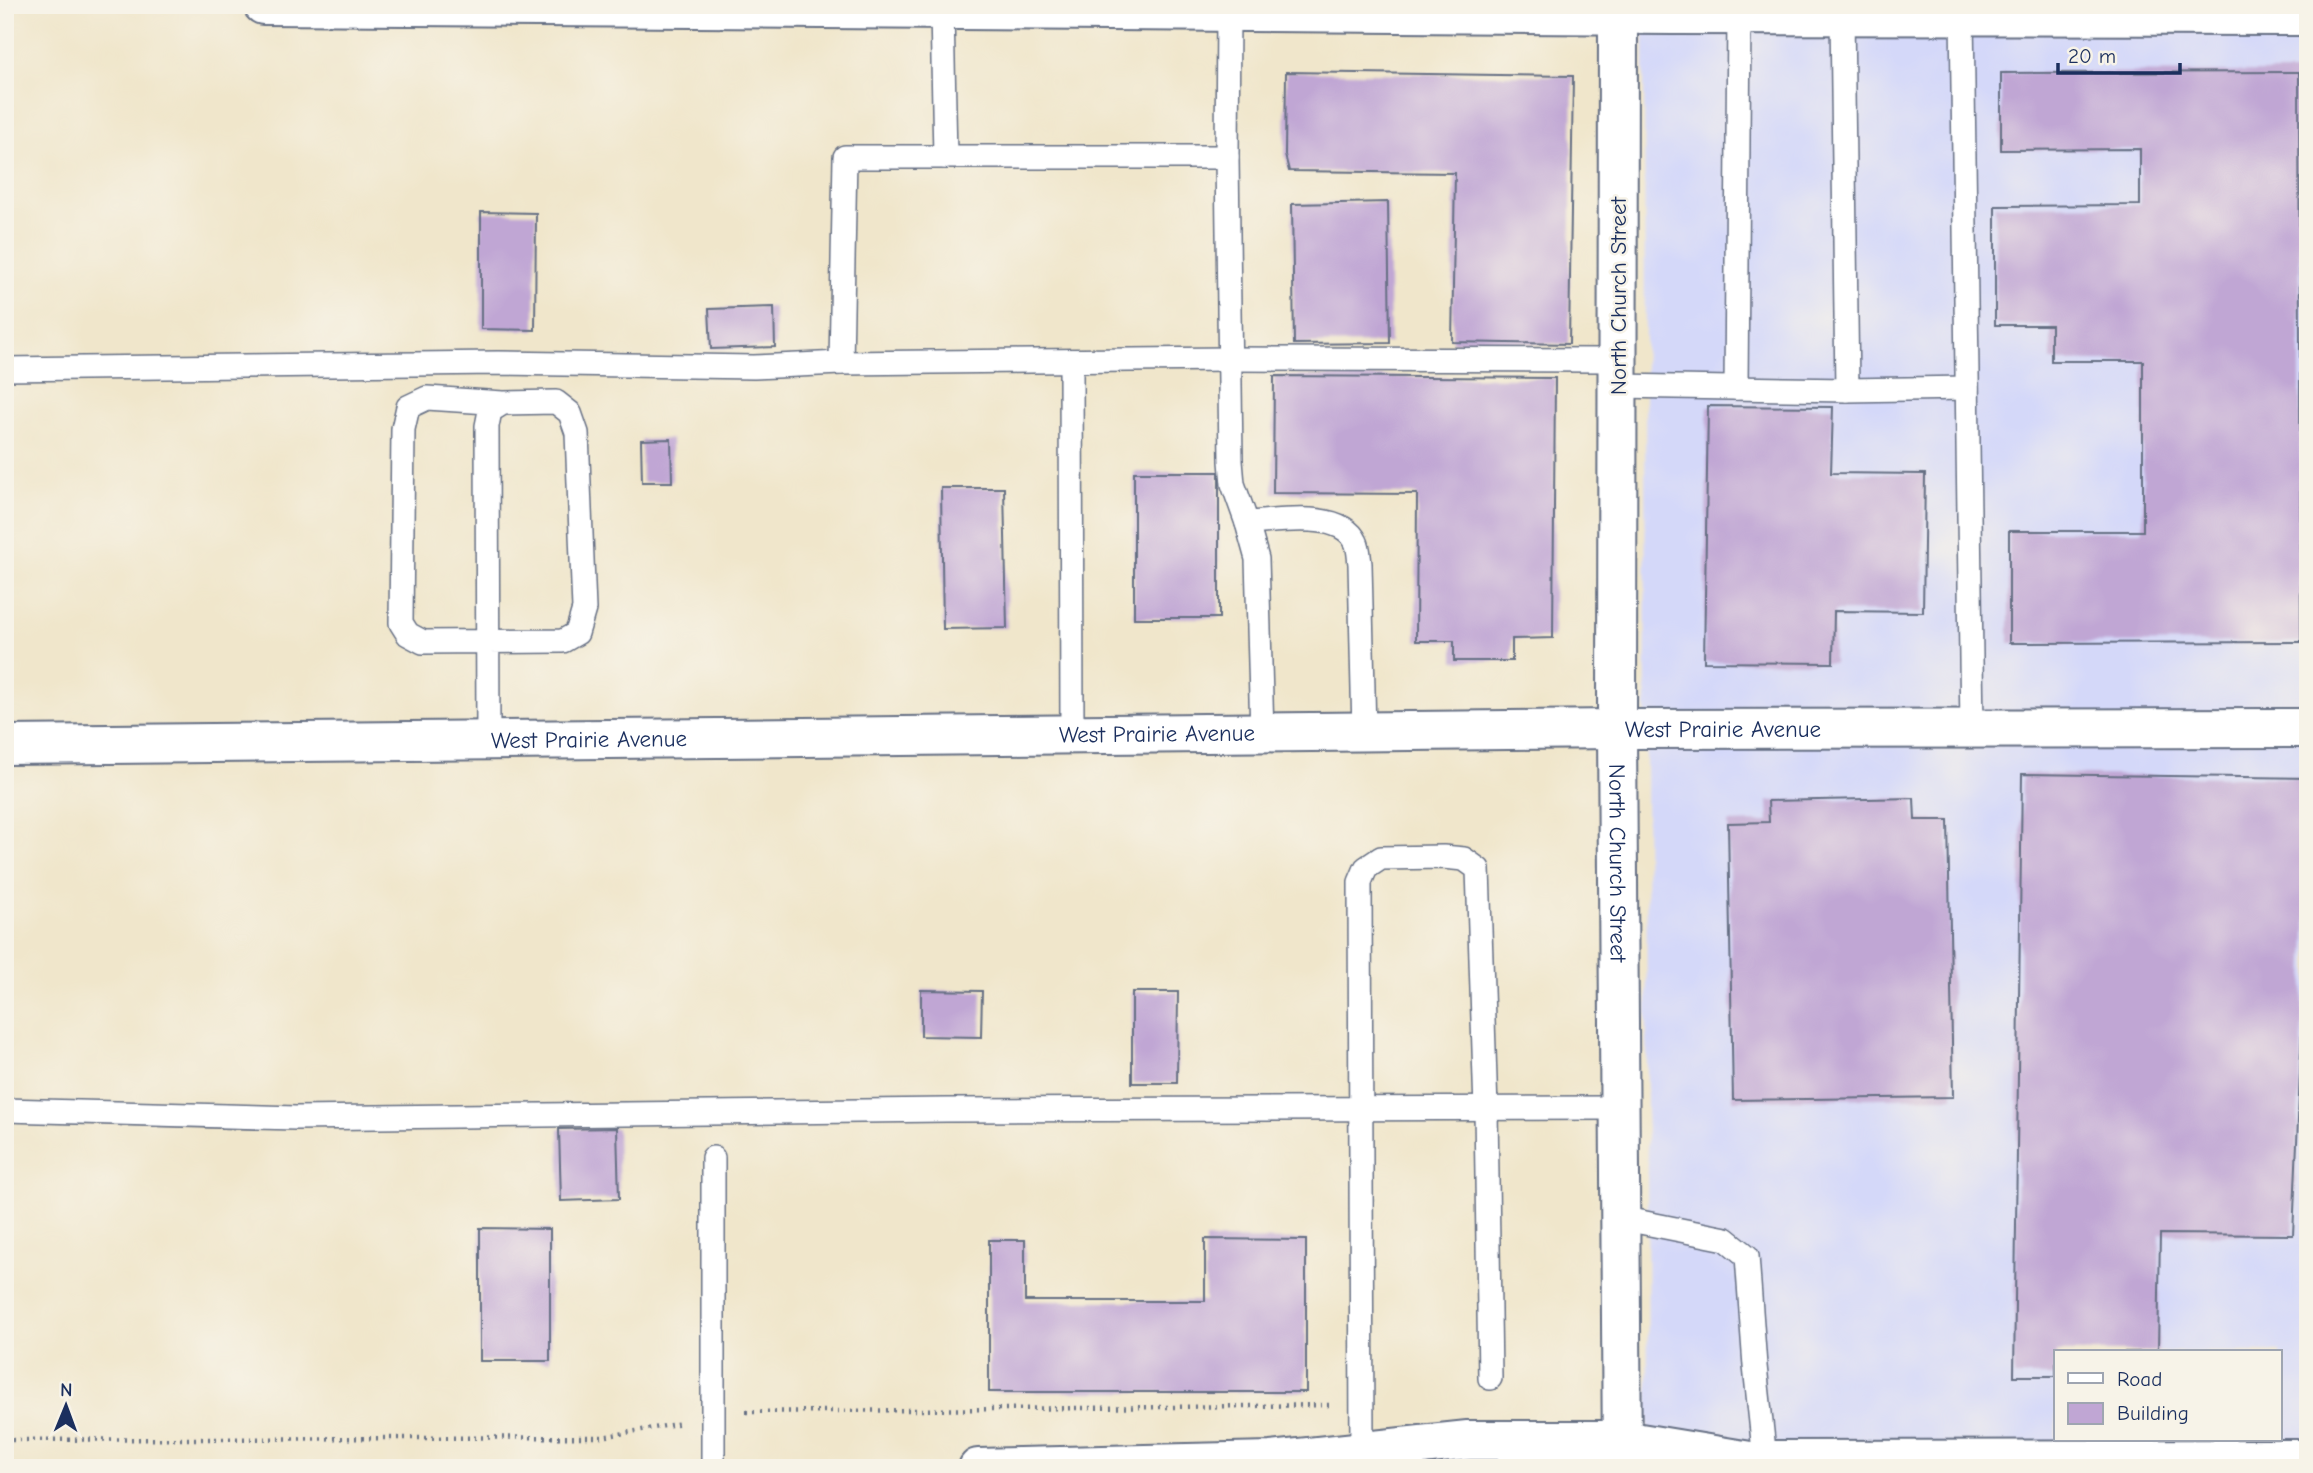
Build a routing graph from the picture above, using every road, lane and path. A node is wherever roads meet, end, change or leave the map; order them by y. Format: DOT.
graph roads {
  1 [pos="262,5"];
  2 [pos="535,6"];
  3 [pos="631,7"];
  4 [pos="824,8"];
  5 [pos="1618,10"];
  6 [pos="942,11"];
  7 [pos="1228,12"];
  8 [pos="1739,15"];
  9 [pos="1842,15"];
  10 [pos="1962,15"];
  11 [pos="2308,16"];
  12 [pos="945,157"];
  13 [pos="1227,157"];
  14 [pos="1230,359"];
  15 [pos="1071,361"];
  16 [pos="841,363"];
  17 [pos="5,369"];
  18 [pos="1618,373"];
  19 [pos="1737,388"];
  20 [pos="1967,388"];
  21 [pos="1847,390"];
  22 [pos="503,403"];
  23 [pos="1247,523"];
  24 [pos="488,643"];
  25 [pos="2308,728"];
  26 [pos="1617,729"];
  27 [pos="1972,729"];
  28 [pos="1364,732"];
  29 [pos="1262,733"];
  30 [pos="1072,735"];
  31 [pos="488,741"];
  32 [pos="5,745"];
  33 [pos="1620,1108"];
  34 [pos="5,1110"];
  35 [pos="1362,1110"];
  36 [pos="1486,1110"];
  37 [pos="713,1158"];
  38 [pos="1620,1218"];
  39 [pos="1490,1378"];
  40 [pos="1362,1405"];
  41 [pos="713,1418"];
  42 [pos="5,1440"];
  43 [pos="1622,1454"];
  44 [pos="1369,1459"];
  45 [pos="2308,1459"];
  46 [pos="1757,1460"];
  47 [pos="1980,1464"];
  48 [pos="713,1468"];
  49 [pos="978,1468"];
  50 [pos="1671,1468"];
  1 -- 2 [label="street"];
  2 -- 3 [label="street"];
  3 -- 4 [label="street"];
  4 -- 6 [label="street"];
  5 -- 7 [label="street"];
  5 -- 8 [label="street"];
  5 -- 18 [label="street, North Church Street"];
  6 -- 7 [label="street"];
  6 -- 12 [label="lane"];
  7 -- 13 [label="lane"];
  8 -- 9 [label="street"];
  8 -- 19 [label="lane"];
  9 -- 10 [label="street"];
  9 -- 21 [label="lane"];
  10 -- 11 [label="street"];
  10 -- 20 [label="lane"];
  12 -- 13 [label="lane"];
  12 -- 16 [label="lane"];
  13 -- 14 [label="lane"];
  14 -- 15 [label="lane"];
  14 -- 18 [label="lane"];
  14 -- 23 [label="lane"];
  15 -- 16 [label="lane"];
  15 -- 30 [label="lane"];
  16 -- 17 [label="lane"];
  18 -- 19 [label="lane"];
  18 -- 26 [label="street, North Church Street"];
  19 -- 21 [label="lane"];
  20 -- 21 [label="lane"];
  20 -- 27 [label="lane"];
  22 -- 24 [label="lane"];
  22 -- 24 [label="lane"];
  22 -- 24 [label="lane"];
  23 -- 28 [label="lane"];
  23 -- 29 [label="lane"];
  24 -- 31 [label="lane"];
  25 -- 27 [label="street, West Prairie Avenue"];
  26 -- 27 [label="street, West Prairie Avenue"];
  26 -- 28 [label="street, West Prairie Avenue"];
  26 -- 33 [label="street, North Church Street"];
  28 -- 29 [label="street, West Prairie Avenue"];
  29 -- 30 [label="street, West Prairie Avenue"];
  30 -- 31 [label="street, West Prairie Avenue"];
  31 -- 32 [label="street, West Prairie Avenue"];
  33 -- 36 [label="lane"];
  33 -- 38 [label="street, North Church Street"];
  34 -- 35 [label="lane"];
  35 -- 36 [label="lane"];
  35 -- 36 [label="lane"];
  35 -- 40 [label="lane"];
  36 -- 39 [label="lane"];
  37 -- 41 [label="lane"];
  38 -- 43 [label="street, North Church Street"];
  38 -- 46 [label="lane"];
  40 -- 41 [label="path"];
  40 -- 44 [label="lane"];
  41 -- 42 [label="path"];
  41 -- 48 [label="lane"];
  43 -- 44 [label="street"];
  43 -- 46 [label="street"];
  44 -- 49 [label="street"];
  45 -- 47 [label="street"];
  46 -- 47 [label="street"];
  46 -- 50 [label="street"];
}
